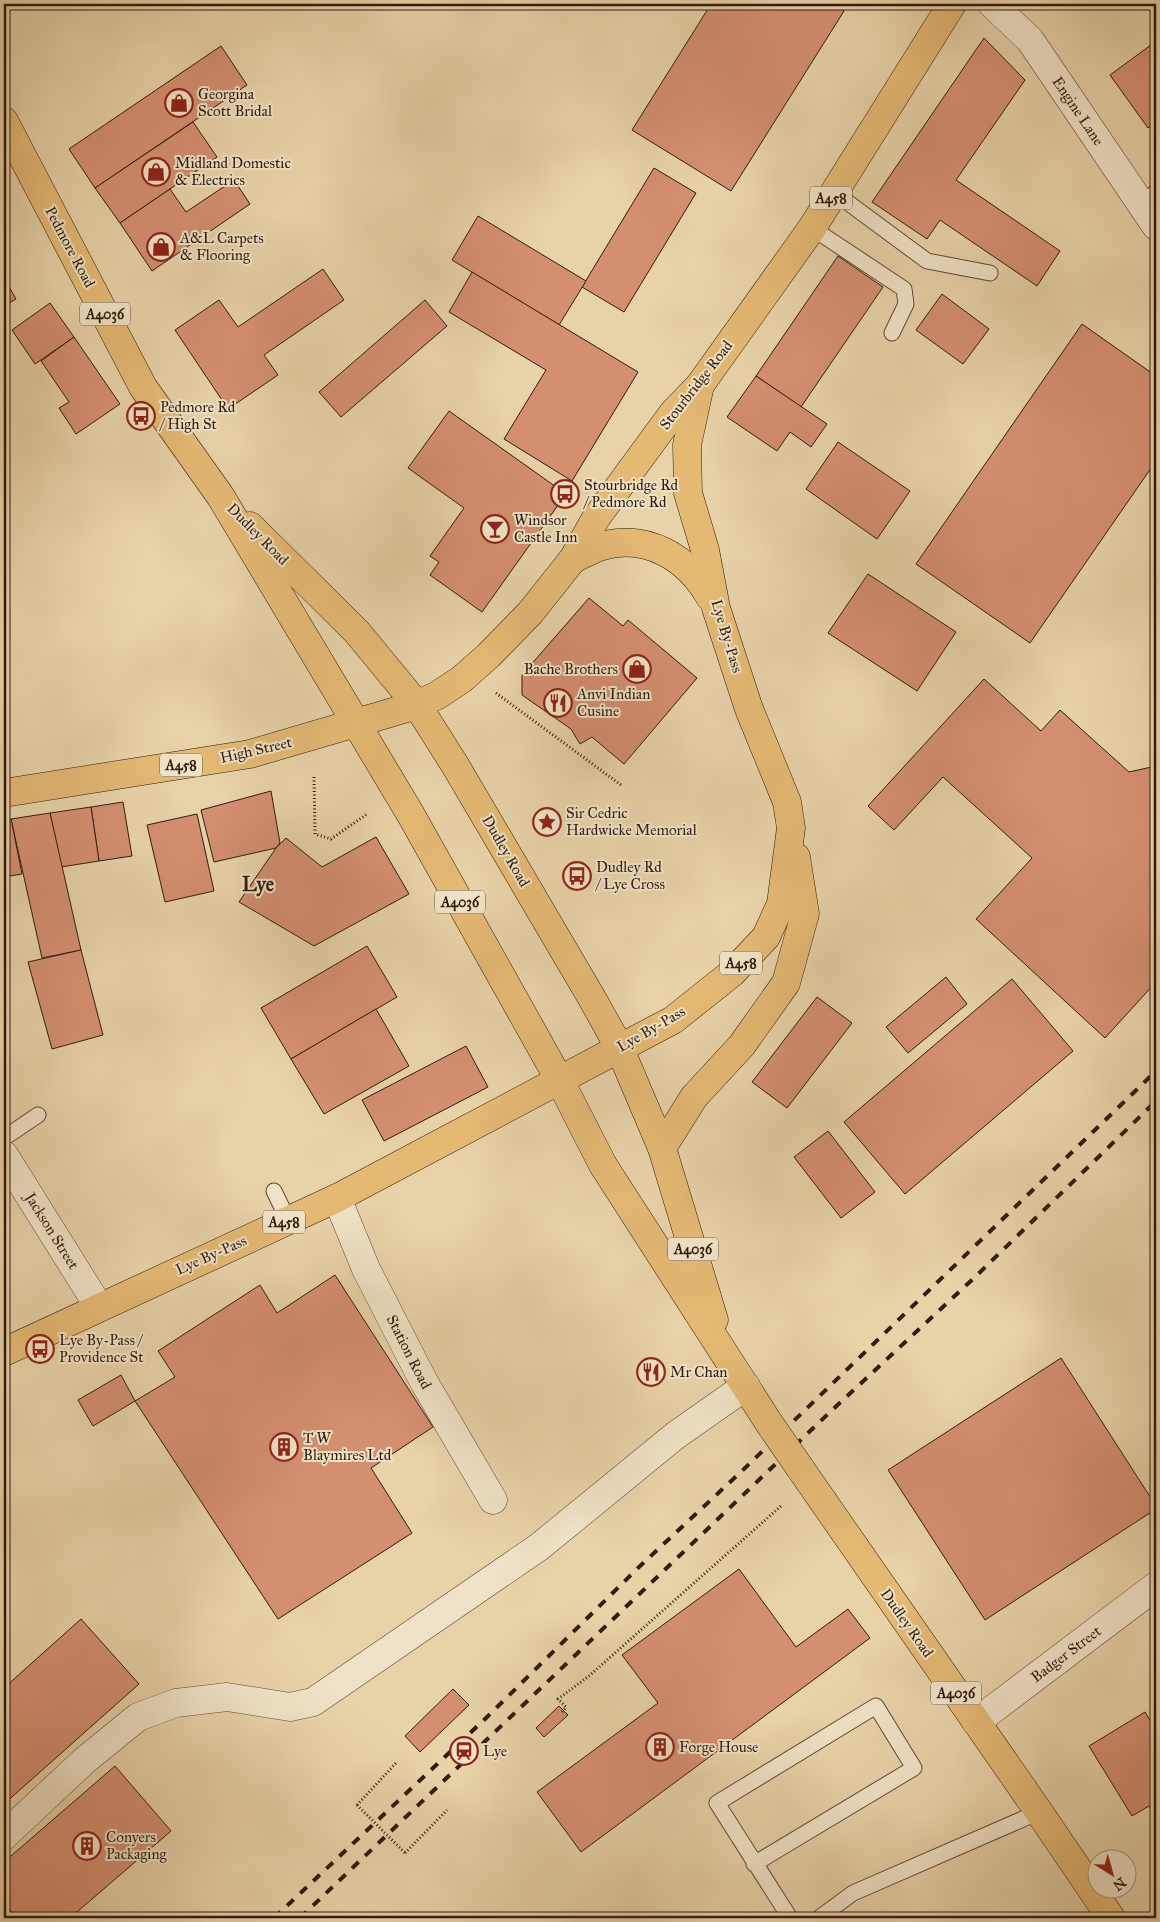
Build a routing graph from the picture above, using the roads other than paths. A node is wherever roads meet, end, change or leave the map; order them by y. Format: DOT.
graph roads {
  1 [pos="952,4"];
  2 [pos="992,4"];
  3 [pos="4,121"];
  4 [pos="834,193"];
  5 [pos="1152,208"];
  6 [pos="812,228"];
  7 [pos="990,273"];
  8 [pos="892,333"];
  9 [pos="700,384"];
  10 [pos="221,497"];
  11 [pos="573,559"];
  12 [pos="716,608"];
  13 [pos="417,706"];
  14 [pos="356,724"];
  15 [pos="4,793"];
  16 [pos="791,828"];
  17 [pos="619,1047"];
  18 [pos="560,1081"];
  19 [pos="38,1115"];
  20 [pos="4,1138"];
  21 [pos="662,1148"];
  22 [pos="4,1155"];
  23 [pos="274,1191"];
  24 [pos="337,1198"];
  25 [pos="288,1220"];
  26 [pos="99,1308"];
  27 [pos="723,1350"];
  28 [pos="4,1352"];
  29 [pos="746,1386"];
  30 [pos="493,1500"];
  31 [pos="1156,1586"];
  32 [pos="976,1722"];
  33 [pos="1039,1812"];
  34 [pos="4,1836"];
  35 [pos="754,1864"];
  36 [pos="790,1918"];
  37 [pos="819,1918"];
  38 [pos="1111,1918"];
  1 -- 4 [label="highway, Stourbridge Road / A458"];
  2 -- 5 [label="street, Engine Lane"];
  3 -- 10 [label="highway, Pedmore Road / A4036"];
  4 -- 6 [label="highway, Stourbridge Road / A458"];
  4 -- 7 [label="lane"];
  6 -- 8 [label="lane"];
  6 -- 9 [label="highway, Stourbridge Road / A458"];
  9 -- 11 [label="highway, Stourbridge Road / A458"];
  9 -- 12 [label="highway, Lye By-Pass / A458"];
  10 -- 13 [label="highway, Dudley Road / A4036"];
  10 -- 14 [label="highway, Dudley Road / A4036"];
  11 -- 12 [label="highway"];
  11 -- 13 [label="highway, Stourbridge Road / A458"];
  12 -- 16 [label="highway, Lye By-Pass / A458"];
  13 -- 14 [label="highway, High Street / A458"];
  13 -- 17 [label="highway, Dudley Road / A4036"];
  14 -- 15 [label="highway, High Street / A458"];
  14 -- 18 [label="highway, Dudley Road / A4036"];
  16 -- 17 [label="highway, Lye By-Pass / A458"];
  16 -- 21 [label="highway"];
  17 -- 18 [label="highway, Lye By-Pass / A458"];
  17 -- 21 [label="highway, Dudley Road / A4036"];
  18 -- 24 [label="highway, Lye By-Pass / A458"];
  18 -- 27 [label="highway, Dudley Road / A4036"];
  19 -- 20 [label="lane"];
  21 -- 27 [label="highway, Dudley Road / A4036"];
  22 -- 26 [label="street, Jackson Street"];
  23 -- 25 [label="lane"];
  24 -- 25 [label="highway, Lye By-Pass / A458"];
  24 -- 30 [label="street, Station Road"];
  25 -- 26 [label="highway, Lye By-Pass / A458"];
  26 -- 28 [label="highway, Lye By-Pass / A458"];
  27 -- 29 [label="highway, Dudley Road / A4036"];
  29 -- 32 [label="highway, Dudley Road / A4036, bridge"];
  29 -- 34 [label="street"];
  31 -- 32 [label="street, Badger Street"];
  32 -- 33 [label="highway, Dudley Road / A4036"];
  33 -- 37 [label="lane"];
  33 -- 38 [label="highway, Dudley Road / A4036"];
  35 -- 35 [label="lane"];
  35 -- 36 [label="lane"];
}
